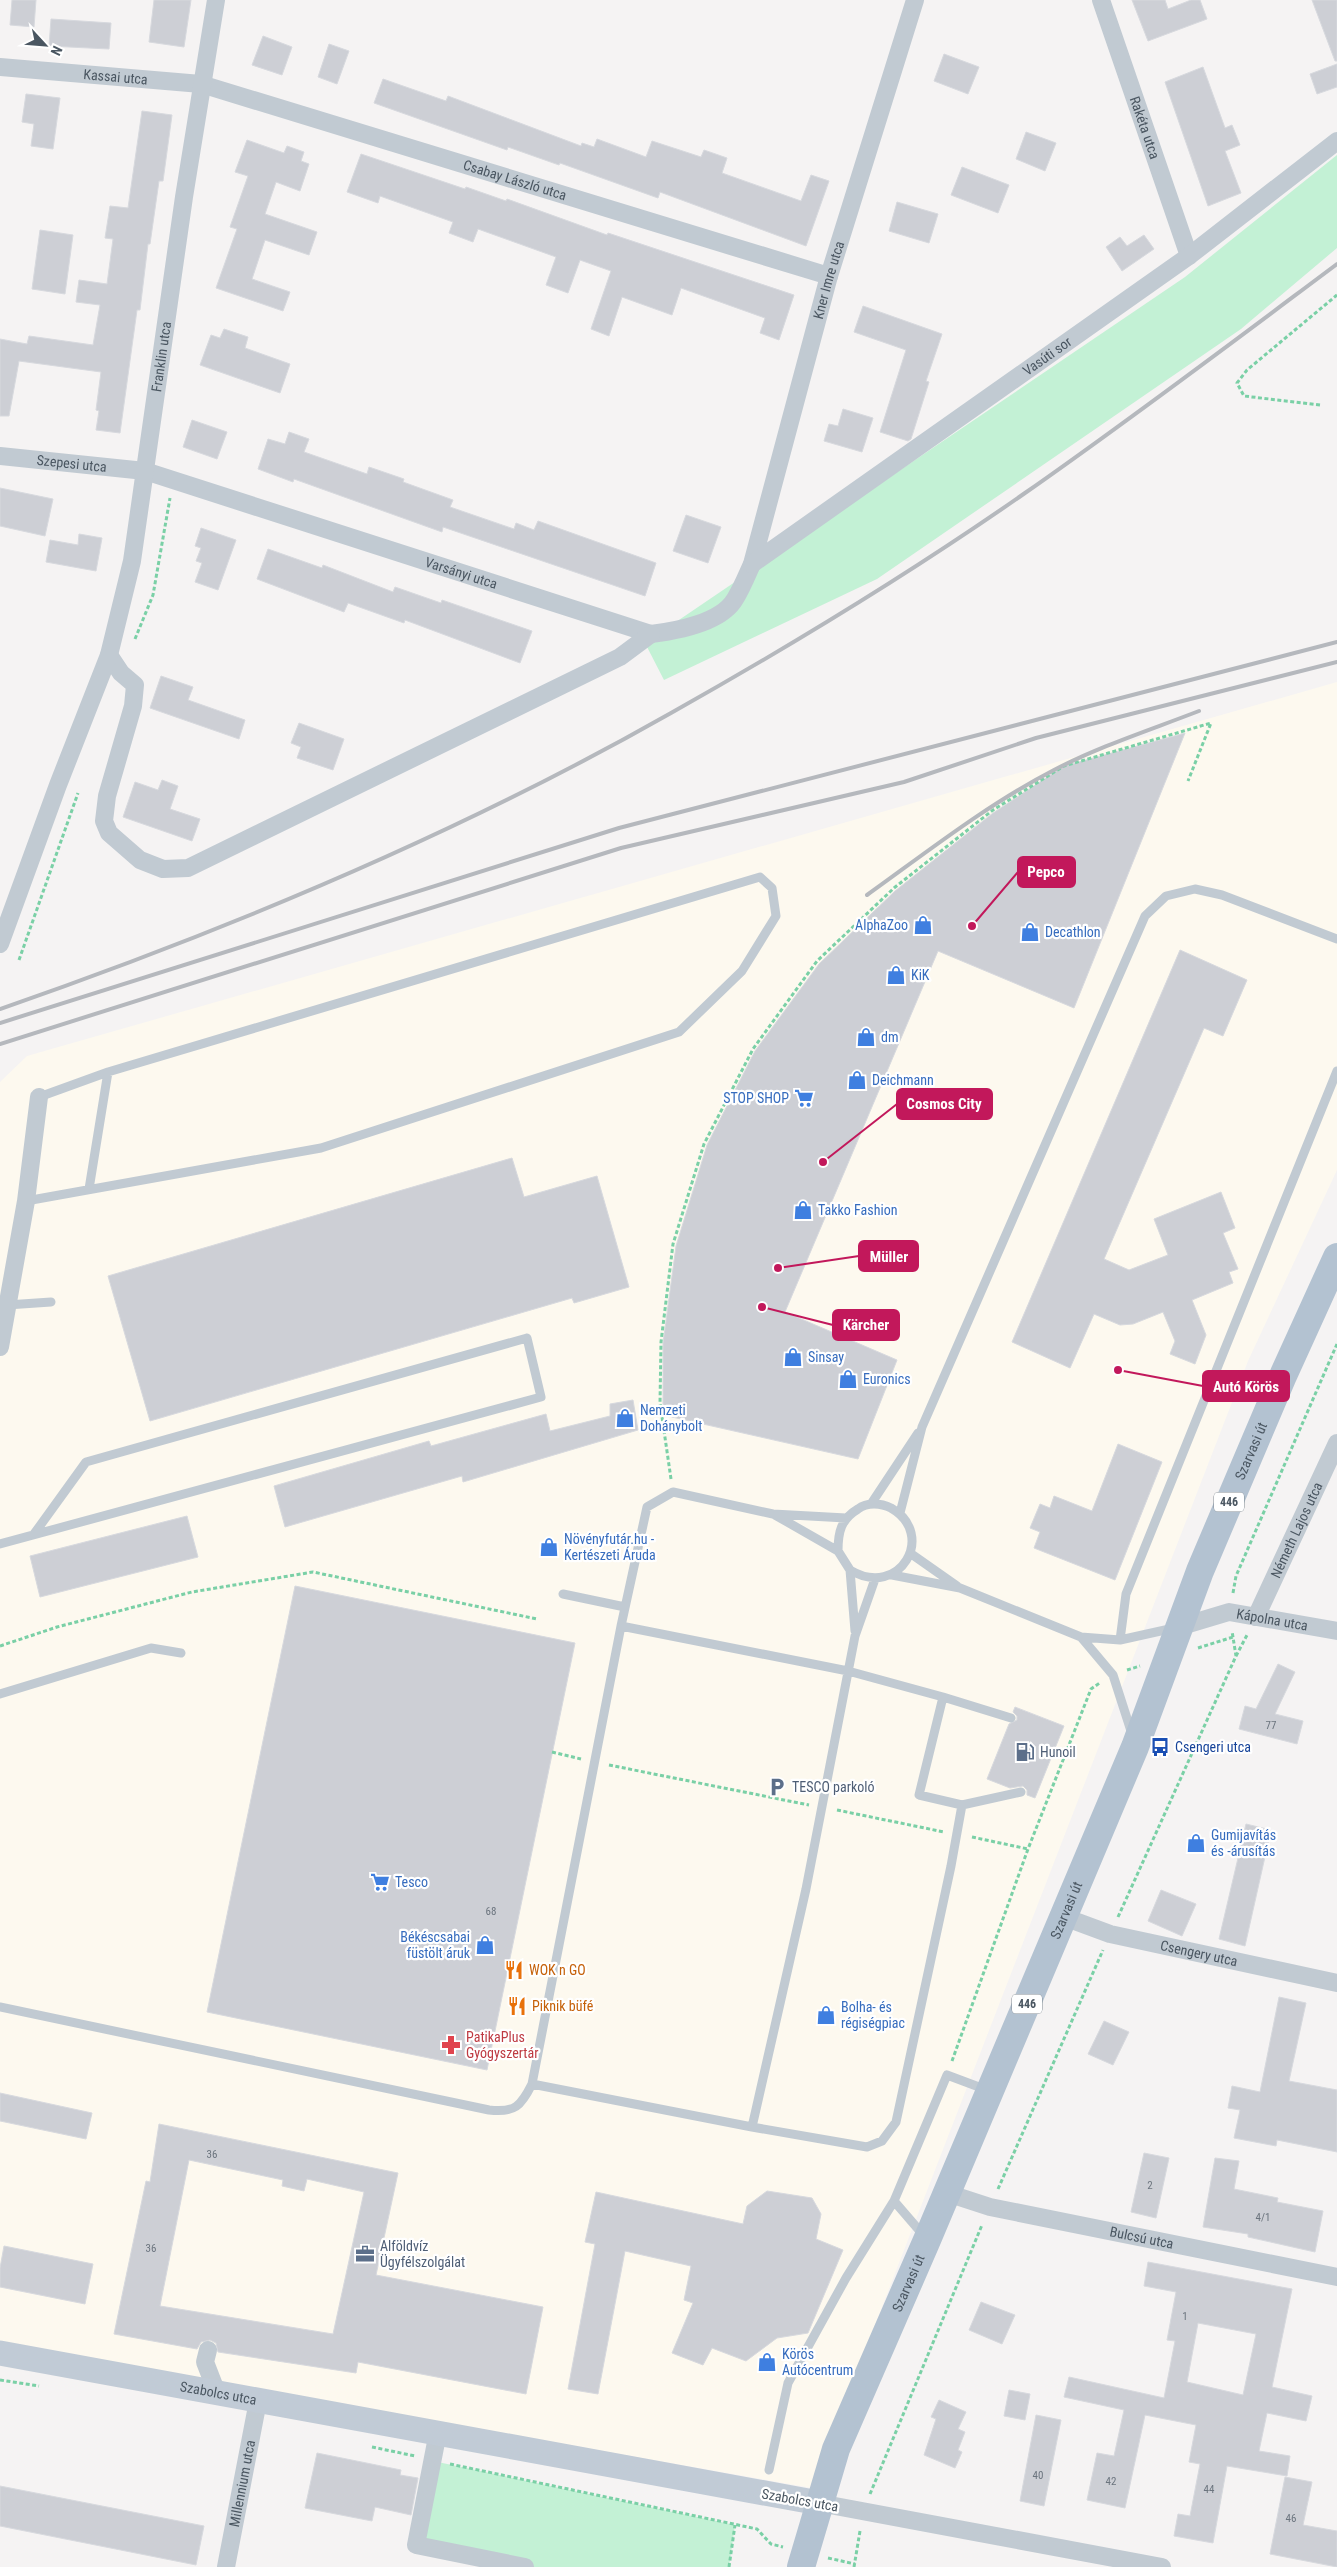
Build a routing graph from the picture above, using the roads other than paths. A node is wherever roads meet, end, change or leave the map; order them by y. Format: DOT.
graph roads {
  1 [pos="216,0"];
  2 [pos="915,0"];
  3 [pos="1101,0"];
  4 [pos="0,67"];
  5 [pos="202,84"];
  6 [pos="1337,141"];
  7 [pos="1189,256"];
  8 [pos="829,276"];
  9 [pos="0,456"];
  10 [pos="145,471"];
  11 [pos="752,564"];
  12 [pos="650,634"];
  13 [pos="109,655"];
  14 [pos="1337,939"];
  15 [pos="0,944"];
  16 [pos="1337,1071"];
  17 [pos="108,1072"];
  18 [pos="39,1097"];
  19 [pos="89,1189"];
  20 [pos="26,1201"];
  21 [pos="1337,1257"];
  22 [pos="51,1302"];
  23 [pos="7,1305"];
  24 [pos="0,1347"];
  25 [pos="922,1427"];
  26 [pos="1337,1443"];
  27 [pos="871,1504"];
  28 [pos="900,1513"];
  29 [pos="773,1514"];
  30 [pos="846,1518"];
  31 [pos="34,1534"];
  32 [pos="0,1544"];
  33 [pos="838,1551"];
  34 [pos="910,1552"];
  35 [pos="850,1570"];
  36 [pos="892,1575"];
  37 [pos="875,1579"];
  38 [pos="960,1588"];
  39 [pos="564,1594"];
  40 [pos="625,1607"];
  41 [pos="1256,1617"];
  42 [pos="621,1626"];
  43 [pos="1179,1627"];
  44 [pos="1337,1631"];
  45 [pos="855,1636"];
  46 [pos="1081,1637"];
  47 [pos="1120,1640"];
  48 [pos="181,1653"];
  49 [pos="848,1671"];
  50 [pos="0,1694"];
  51 [pos="943,1697"];
  52 [pos="1011,1718"];
  53 [pos="1135,1746"];
  54 [pos="1021,1792"];
  55 [pos="962,1805"];
  56 [pos="1064,1917"];
  57 [pos="1337,1983"];
  58 [pos="0,2007"];
  59 [pos="532,2084"];
  60 [pos="990,2091"];
  61 [pos="752,2127"];
  62 [pos="947,2194"];
  63 [pos="894,2201"];
  64 [pos="927,2240"];
  65 [pos="1337,2277"];
  66 [pos="208,2350"];
  67 [pos="0,2353"];
  68 [pos="217,2393"];
  69 [pos="258,2401"];
  70 [pos="438,2432"];
  71 [pos="769,2470"];
  72 [pos="819,2503"];
  73 [pos="226,2567"];
  74 [pos="525,2567"];
  75 [pos="801,2567"];
  76 [pos="1162,2567"];
  1 -- 5 [label="street, Franklin utca"];
  2 -- 8 [label="street, Kner Imre utca"];
  3 -- 7 [label="street, Rakéta utca"];
  4 -- 5 [label="street, Kassai utca"];
  5 -- 8 [label="street, Csabay László utca"];
  5 -- 10 [label="street, Franklin utca"];
  6 -- 7 [label="street, Vasúti sor"];
  7 -- 11 [label="street, Vasúti sor"];
  8 -- 11 [label="street, Kner Imre utca"];
  9 -- 10 [label="street, Szepesi utca"];
  10 -- 12 [label="street, Varsányi utca"];
  10 -- 13 [label="street, Franklin utca"];
  11 -- 12 [label="street, Varsányi utca"];
  12 -- 13 [label="street"];
  13 -- 15 [label="street, Franklin utca"];
  14 -- 25 [label="lane"];
  16 -- 47 [label="lane"];
  17 -- 18 [label="lane"];
  17 -- 19 [label="lane"];
  17 -- 19 [label="lane"];
  18 -- 20 [label="street"];
  19 -- 20 [label="lane"];
  20 -- 23 [label="street"];
  21 -- 43 [label="main road, Szarvasi út / 446"];
  22 -- 23 [label="lane"];
  23 -- 24 [label="street"];
  25 -- 27 [label="lane"];
  25 -- 28 [label="lane"];
  26 -- 41 [label="street, Németh Lajos utca"];
  27 -- 28 [label="lane"];
  27 -- 30 [label="lane"];
  28 -- 34 [label="lane"];
  29 -- 30 [label="lane"];
  29 -- 33 [label="lane"];
  29 -- 40 [label="lane"];
  30 -- 33 [label="lane"];
  31 -- 31 [label="lane"];
  31 -- 32 [label="lane"];
  33 -- 35 [label="lane"];
  34 -- 36 [label="lane"];
  34 -- 38 [label="lane"];
  35 -- 37 [label="lane"];
  35 -- 45 [label="lane"];
  36 -- 37 [label="lane"];
  36 -- 38 [label="lane"];
  37 -- 45 [label="lane"];
  38 -- 46 [label="lane"];
  39 -- 40 [label="lane"];
  40 -- 42 [label="lane"];
  41 -- 43 [label="street, Kápolna utca"];
  41 -- 44 [label="street, Kápolna utca"];
  42 -- 49 [label="lane"];
  42 -- 59 [label="lane"];
  43 -- 47 [label="lane"];
  43 -- 53 [label="main road, Szarvasi út / 446"];
  45 -- 49 [label="lane"];
  46 -- 47 [label="lane"];
  46 -- 53 [label="lane"];
  48 -- 50 [label="lane"];
  49 -- 51 [label="lane"];
  49 -- 61 [label="lane"];
  51 -- 52 [label="lane"];
  51 -- 55 [label="lane"];
  53 -- 56 [label="main road, Szarvasi út / 446"];
  54 -- 55 [label="lane"];
  55 -- 61 [label="lane"];
  56 -- 57 [label="street, Csengery utca"];
  56 -- 60 [label="main road, Szarvasi út / 446"];
  58 -- 59 [label="lane"];
  59 -- 61 [label="lane"];
  60 -- 62 [label="main road, Szarvasi út / 446"];
  60 -- 63 [label="lane"];
  62 -- 64 [label="main road, Szarvasi út / 446"];
  62 -- 65 [label="street, Bulcsú utca"];
  63 -- 64 [label="lane"];
  63 -- 71 [label="lane"];
  64 -- 72 [label="main road, Szarvasi út / 446"];
  66 -- 68 [label="street"];
  67 -- 68 [label="street, Szabolcs utca"];
  68 -- 69 [label="street, Szabolcs utca"];
  69 -- 70 [label="street, Szabolcs utca"];
  69 -- 73 [label="street, Millennium utca"];
  70 -- 72 [label="street, Szabolcs utca"];
  70 -- 74 [label="street"];
  72 -- 75 [label="main road, Szarvasi út / 446"];
  72 -- 76 [label="street, Szabolcs utca"];
}
